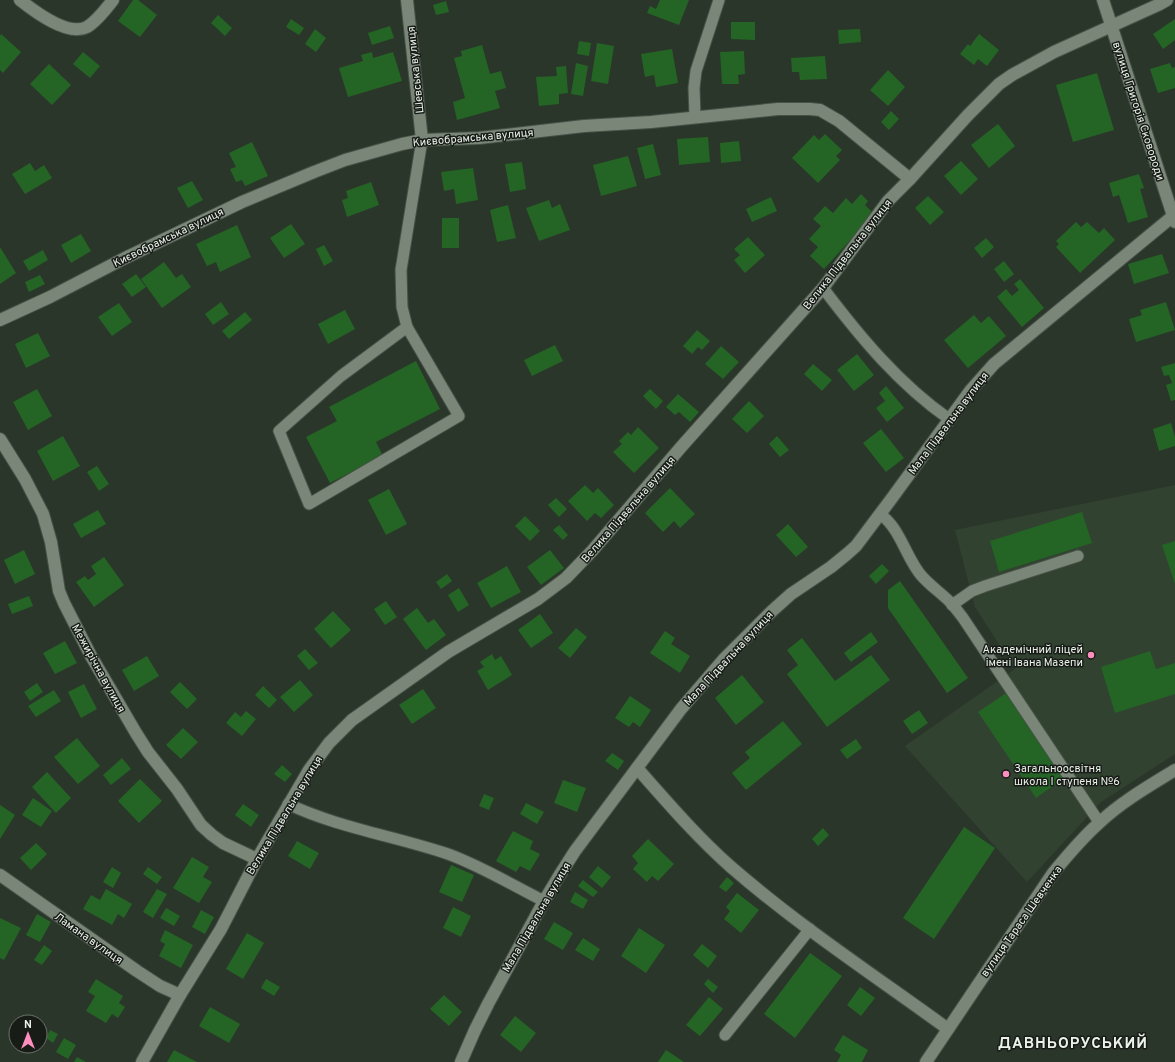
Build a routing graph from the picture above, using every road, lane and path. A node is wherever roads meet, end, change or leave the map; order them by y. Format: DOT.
graph roads {
  1 [pos="20,0"];
  2 [pos="113,0"];
  3 [pos="408,0"];
  4 [pos="719,0"];
  5 [pos="1103,0"];
  6 [pos="1167,0"];
  7 [pos="1111,26"];
  8 [pos="695,117"];
  9 [pos="422,140"];
  10 [pos="910,179"];
  11 [pos="1174,219"];
  12 [pos="823,288"];
  13 [pos="0,320"];
  14 [pos="407,327"];
  15 [pos="949,420"];
  16 [pos="0,438"];
  17 [pos="880,514"];
  18 [pos="1078,556"];
  19 [pos="952,604"];
  20 [pos="636,768"];
  21 [pos="1175,770"];
  22 [pos="288,804"];
  23 [pos="1099,822"];
  24 [pos="257,859"];
  25 [pos="0,875"];
  26 [pos="544,901"];
  27 [pos="810,930"];
  28 [pos="180,995"];
  29 [pos="948,1029"];
  30 [pos="725,1035"];
  31 [pos="142,1062"];
  32 [pos="461,1062"];
  33 [pos="926,1062"];
  1 -- 2 [label="street"];
  3 -- 9 [label="street, Шевська вулиця"];
  4 -- 8 [label="lane"];
  5 -- 7 [label="street, вулиця Григорія Сковороди"];
  6 -- 7 [label="street, Велика Підвальна вулиця"];
  7 -- 10 [label="street, Велика Підвальна вулиця"];
  7 -- 11 [label="street, вулиця Григорія Сковороди"];
  8 -- 9 [label="street, Києвобрамська вулиця"];
  8 -- 10 [label="street, Києвобрамська вулиця"];
  9 -- 13 [label="street, Києвобрамська вулиця"];
  9 -- 14 [label="lane"];
  10 -- 12 [label="street, Велика Підвальна вулиця"];
  11 -- 15 [label="street, Мала Підвальна вулиця"];
  12 -- 15 [label="lane"];
  12 -- 22 [label="street, Велика Підвальна вулиця"];
  14 -- 14 [label="lane"];
  15 -- 17 [label="street, Мала Підвальна вулиця"];
  16 -- 24 [label="street, Межирічна вулиця"];
  17 -- 19 [label="lane"];
  17 -- 20 [label="street, Мала Підвальна вулиця"];
  18 -- 19 [label="lane"];
  19 -- 23 [label="lane"];
  20 -- 26 [label="street, Мала Підвальна вулиця"];
  20 -- 27 [label="street"];
  21 -- 23 [label="street, вулиця Тараса Шевченка"];
  22 -- 24 [label="street, Велика Підвальна вулиця"];
  22 -- 26 [label="lane"];
  23 -- 29 [label="street, вулиця Тараса Шевченка"];
  24 -- 28 [label="street, Велика Підвальна вулиця"];
  25 -- 28 [label="street, Ламана вулиця"];
  26 -- 32 [label="street, Мала Підвальна вулиця"];
  27 -- 29 [label="street"];
  27 -- 30 [label="lane"];
  28 -- 31 [label="street, Велика Підвальна вулиця"];
  29 -- 33 [label="street, вулиця Тараса Шевченка"];
}
